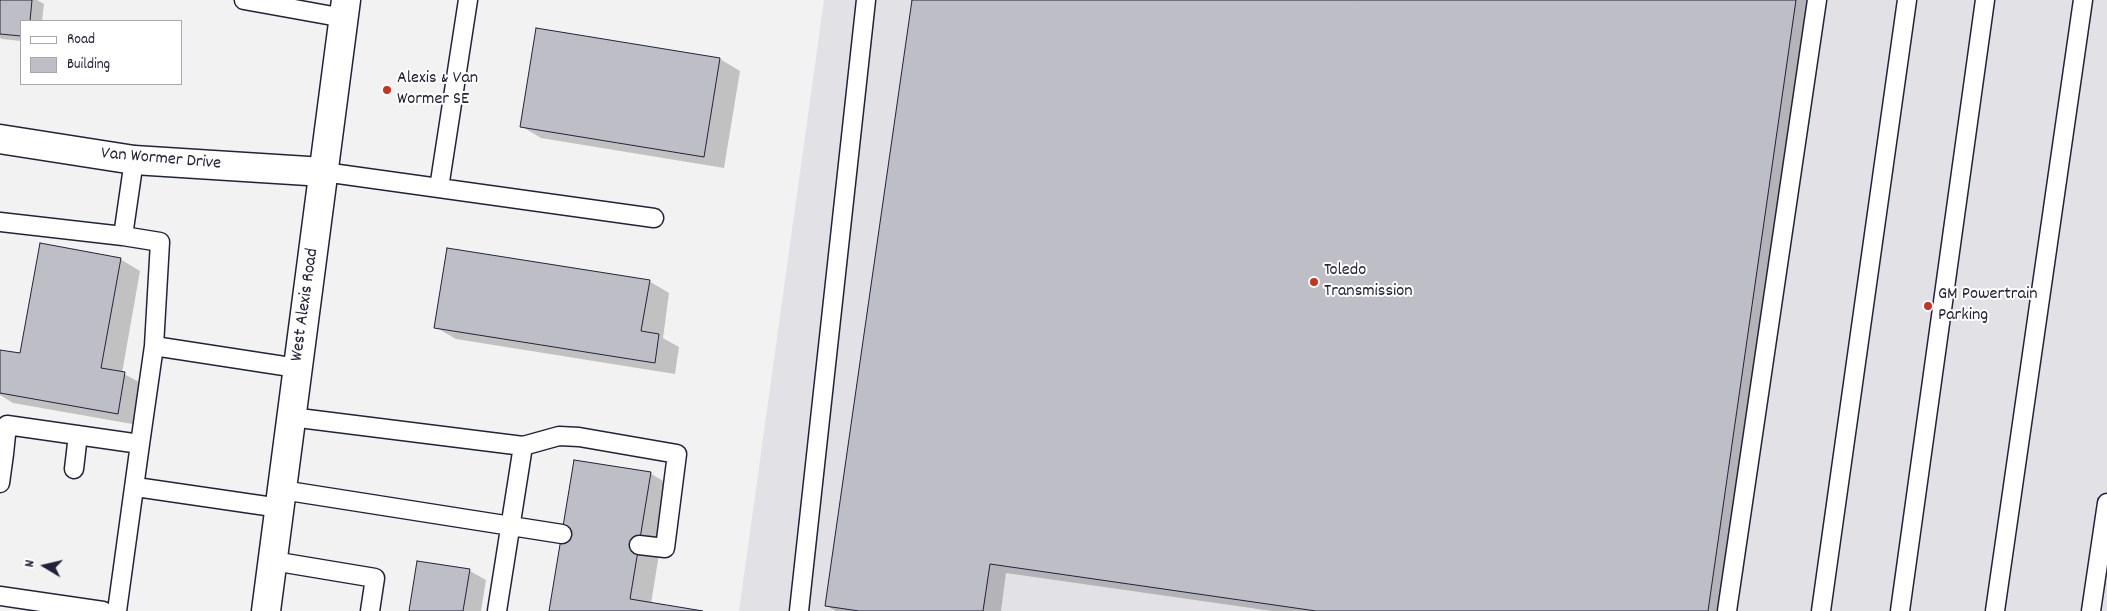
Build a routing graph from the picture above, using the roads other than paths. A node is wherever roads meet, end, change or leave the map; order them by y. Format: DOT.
graph roads {
  1 [pos="244,0"];
  2 [pos="468,0"];
  3 [pos="866,0"];
  4 [pos="1817,0"];
  5 [pos="1908,0"];
  6 [pos="1985,0"];
  7 [pos="2083,0"];
  8 [pos="345,9"];
  9 [pos="0,139"];
  10 [pos="134,160"];
  11 [pos="324,172"];
  12 [pos="439,188"];
  13 [pos="654,218"];
  14 [pos="0,222"];
  15 [pos="123,236"];
  16 [pos="154,346"];
  17 [pos="297,368"];
  18 [pos="291,417"];
  19 [pos="4,424"];
  20 [pos="78,435"];
  21 [pos="140,444"];
  22 [pos="524,446"];
  23 [pos="2,454"];
  24 [pos="74,469"];
  25 [pos="0,483"];
  26 [pos="136,487"];
  27 [pos="281,499"];
  28 [pos="2107,504"];
  29 [pos="510,525"];
  30 [pos="562,534"];
  31 [pos="638,544"];
  32 [pos="273,561"];
  33 [pos="0,596"];
  34 [pos="103,611"];
  35 [pos="117,611"];
  36 [pos="266,611"];
  37 [pos="370,611"];
  38 [pos="496,611"];
  39 [pos="799,611"];
  40 [pos="1727,611"];
  41 [pos="1821,611"];
  42 [pos="1900,611"];
  43 [pos="1995,611"];
  44 [pos="2091,611"];
  1 -- 8 [label="lane"];
  2 -- 12 [label="lane"];
  3 -- 39 [label="lane"];
  4 -- 40 [label="lane"];
  5 -- 41 [label="lane"];
  6 -- 42 [label="lane"];
  7 -- 43 [label="lane"];
  8 -- 11 [label="main road, West Alexis Road"];
  9 -- 10 [label="main road, Van Wormer Drive"];
  10 -- 11 [label="main road, Van Wormer Drive"];
  10 -- 15 [label="lane"];
  11 -- 12 [label="lane"];
  11 -- 17 [label="main road, West Alexis Road"];
  12 -- 13 [label="lane"];
  14 -- 15 [label="lane"];
  15 -- 16 [label="lane"];
  16 -- 17 [label="lane"];
  16 -- 21 [label="lane"];
  17 -- 18 [label="main road, West Alexis Road"];
  18 -- 22 [label="lane"];
  18 -- 27 [label="main road, West Alexis Road"];
  19 -- 20 [label="lane"];
  19 -- 23 [label="lane"];
  20 -- 21 [label="lane"];
  20 -- 24 [label="lane"];
  21 -- 26 [label="lane"];
  22 -- 29 [label="lane"];
  22 -- 31 [label="lane"];
  23 -- 25 [label="lane"];
  26 -- 27 [label="lane"];
  26 -- 35 [label="lane"];
  27 -- 29 [label="lane"];
  27 -- 32 [label="main road, West Alexis Road"];
  28 -- 44 [label="lane"];
  29 -- 30 [label="lane"];
  29 -- 38 [label="lane"];
  32 -- 36 [label="main road, West Alexis Road"];
  32 -- 37 [label="lane"];
  33 -- 34 [label="lane"];
}
